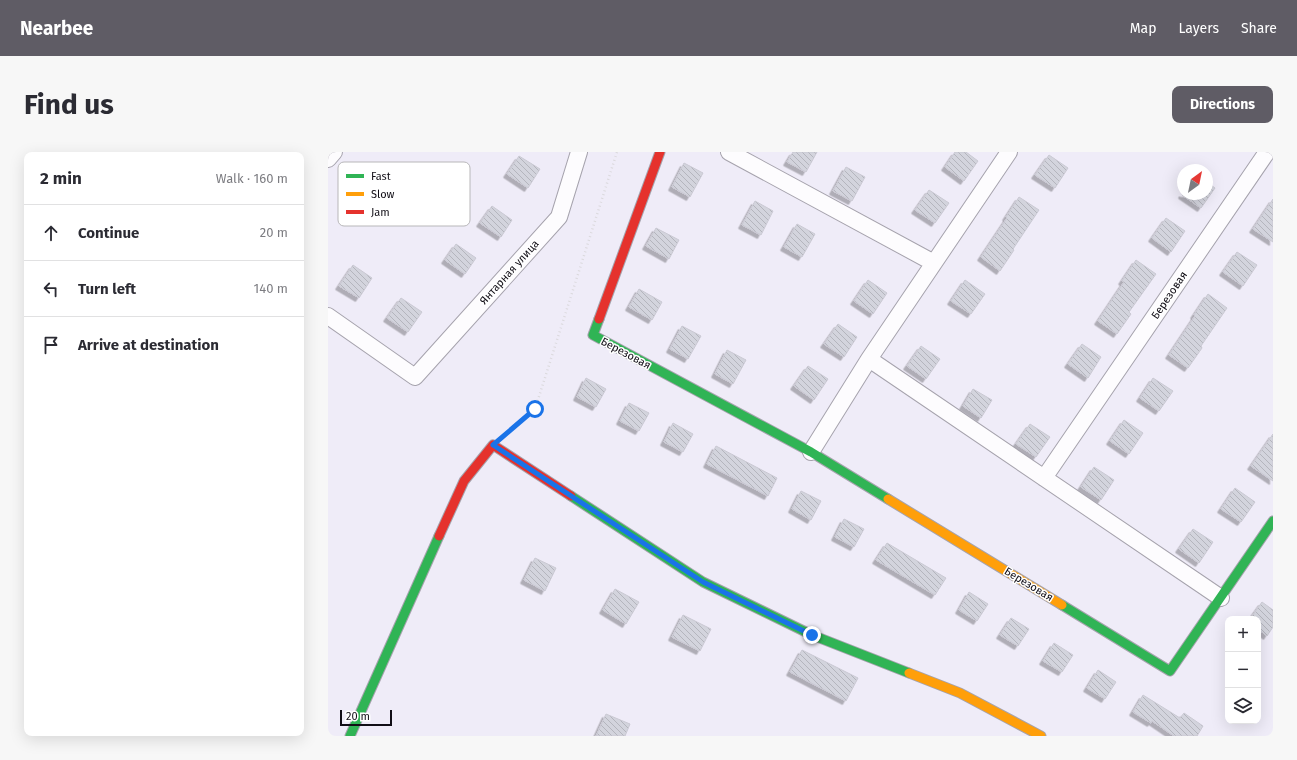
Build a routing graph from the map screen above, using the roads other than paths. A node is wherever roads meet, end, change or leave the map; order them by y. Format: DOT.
graph roads {
  1 [pos="334,152"];
  2 [pos="579,152"];
  3 [pos="660,152"];
  4 [pos="729,152"];
  5 [pos="1009,152"];
  6 [pos="1267,152"];
  7 [pos="328,159"];
  8 [pos="934,263"];
  9 [pos="328,316"];
  10 [pos="868,358"];
  11 [pos="811,452"];
  12 [pos="1044,478"];
  13 [pos="1273,521"];
  14 [pos="1221,598"];
  15 [pos="350,736"];
  16 [pos="1041,736"];
  1 -- 7 [label="street"];
  2 -- 9 [label="street, Янтарная улица"];
  3 -- 11 [label="street, Березовая"];
  4 -- 8 [label="street"];
  5 -- 8 [label="street"];
  6 -- 12 [label="street, Березовая"];
  8 -- 10 [label="street"];
  10 -- 11 [label="street"];
  10 -- 12 [label="street"];
  11 -- 14 [label="street, Березовая"];
  12 -- 14 [label="street"];
  13 -- 14 [label="street, Березовая"];
  15 -- 16 [label="street"];
}
